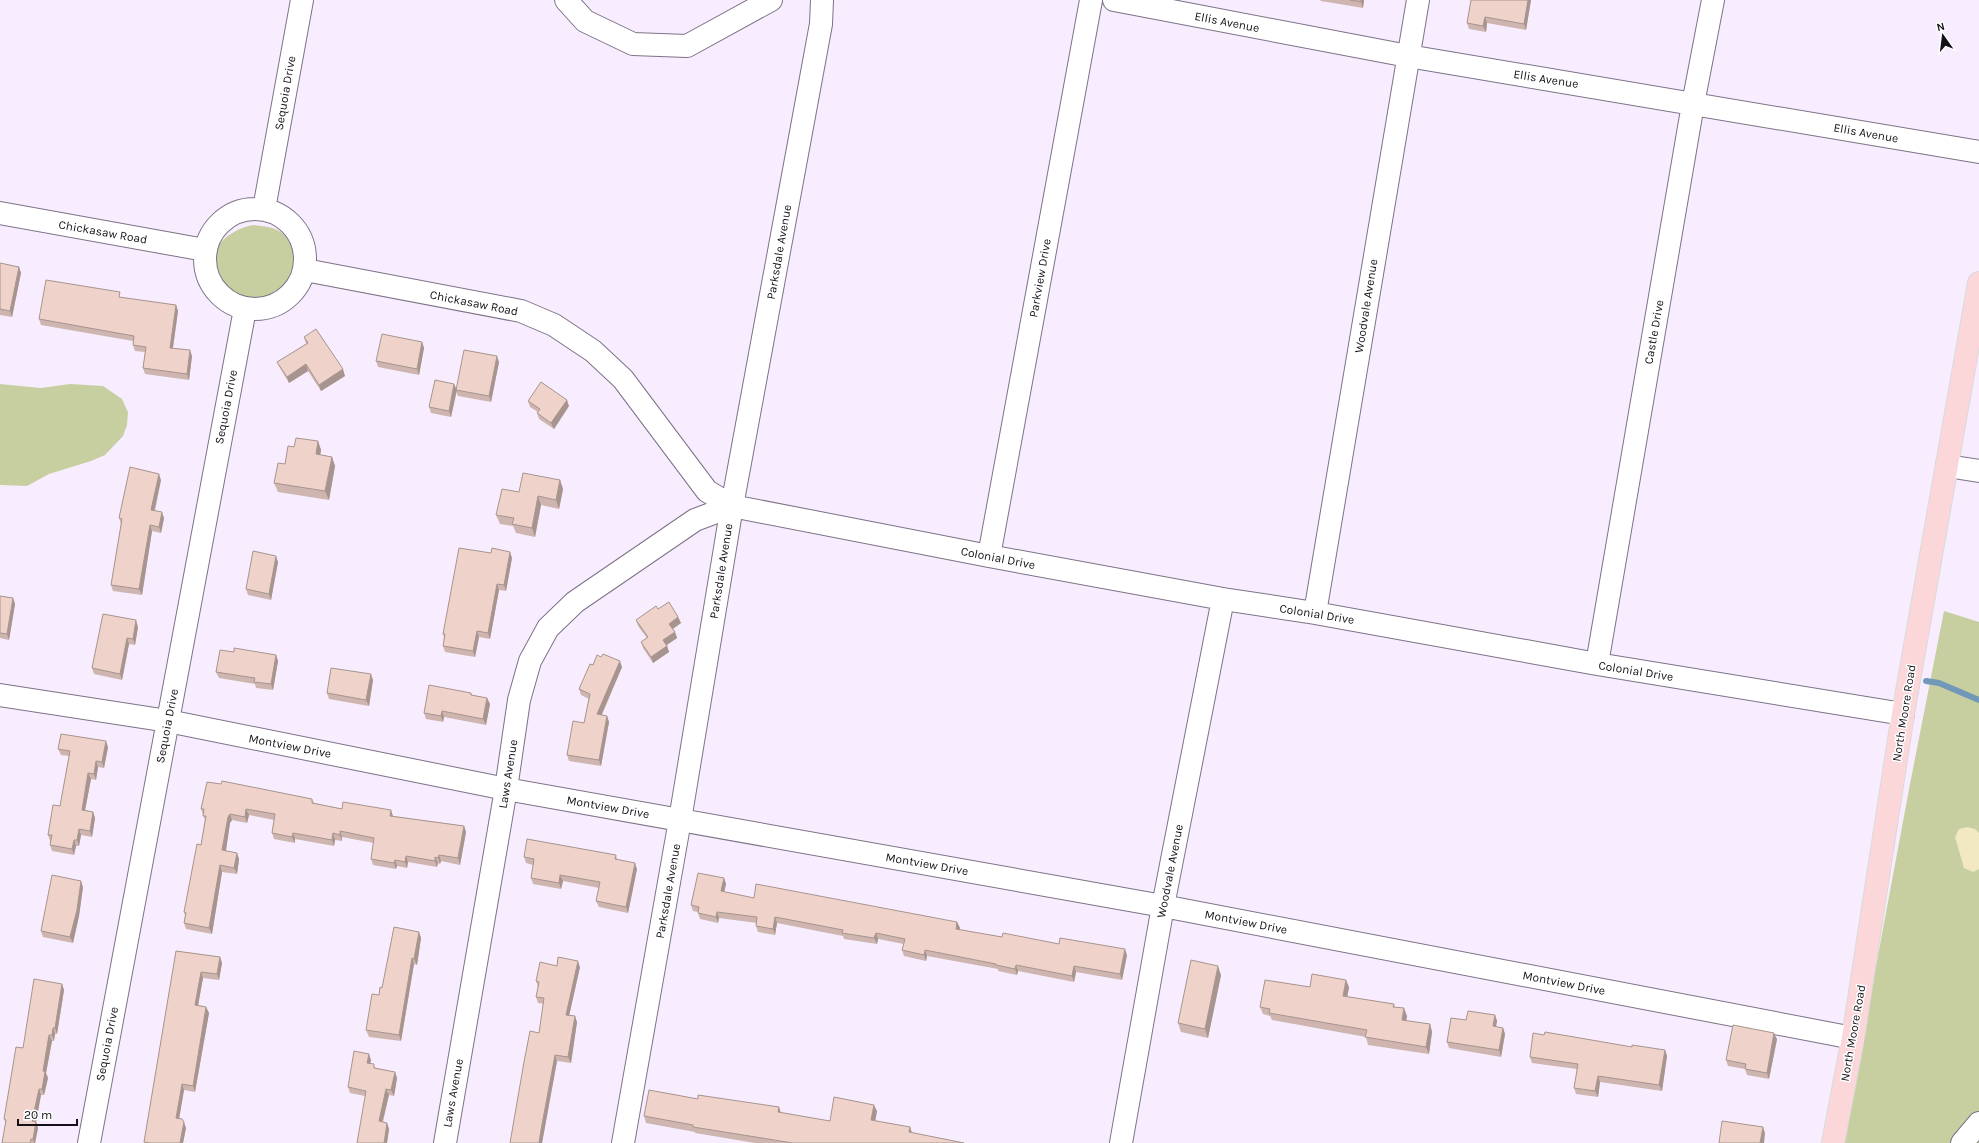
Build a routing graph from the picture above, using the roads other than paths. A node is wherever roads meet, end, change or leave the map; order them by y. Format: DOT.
graph roads {
  1 [pos="302,0"];
  2 [pos="566,0"];
  3 [pos="771,0"];
  4 [pos="822,0"];
  5 [pos="1091,0"];
  6 [pos="1114,0"];
  7 [pos="1418,0"];
  8 [pos="1713,0"];
  9 [pos="1408,56"];
  10 [pos="1693,104"];
  11 [pos="1979,152"];
  12 [pos="264,209"];
  13 [pos="0,213"];
  14 [pos="205,250"];
  15 [pos="305,270"];
  16 [pos="1979,283"];
  17 [pos="245,309"];
  18 [pos="1947,466"];
  19 [pos="1979,471"];
  20 [pos="732,506"];
  21 [pos="989,556"];
  22 [pos="1223,599"];
  23 [pos="1315,613"];
  24 [pos="1597,664"];
  25 [pos="0,695"];
  26 [pos="1904,714"];
  27 [pos="168,721"];
  28 [pos="506,789"];
  29 [pos="680,820"];
  30 [pos="1163,906"];
  31 [pos="1854,1038"];
  32 [pos="1979,1123"];
  33 [pos="89,1143"];
  34 [pos="445,1143"];
  35 [pos="623,1143"];
  36 [pos="1121,1143"];
  37 [pos="1833,1143"];
  38 [pos="1962,1143"];
  1 -- 12 [label="street, Sequoia Drive"];
  2 -- 3 [label="street"];
  4 -- 20 [label="street, Parksdale Avenue"];
  5 -- 21 [label="street, Parkview Drive"];
  6 -- 9 [label="street, Ellis Avenue"];
  7 -- 9 [label="street, Woodvale Avenue"];
  8 -- 10 [label="street, Castle Drive"];
  9 -- 10 [label="street, Ellis Avenue"];
  9 -- 23 [label="street, Woodvale Avenue"];
  10 -- 11 [label="street, Ellis Avenue"];
  10 -- 24 [label="street, Castle Drive"];
  12 -- 14 [label="street"];
  12 -- 15 [label="street"];
  13 -- 14 [label="street, Chickasaw Road"];
  14 -- 17 [label="street"];
  15 -- 17 [label="street"];
  15 -- 20 [label="street, Chickasaw Road"];
  16 -- 18 [label="main road, North Moore Road"];
  17 -- 27 [label="street, Sequoia Drive"];
  18 -- 19 [label="street"];
  18 -- 26 [label="main road, North Moore Road"];
  20 -- 21 [label="street, Colonial Drive"];
  20 -- 28 [label="street, Laws Avenue"];
  20 -- 29 [label="street, Parksdale Avenue"];
  21 -- 22 [label="street, Colonial Drive"];
  22 -- 23 [label="street, Colonial Drive"];
  22 -- 30 [label="street, Woodvale Avenue"];
  23 -- 24 [label="street, Colonial Drive"];
  24 -- 26 [label="street, Colonial Drive"];
  25 -- 27 [label="street, Montview Drive"];
  26 -- 31 [label="main road, North Moore Road"];
  27 -- 28 [label="street, Montview Drive"];
  27 -- 33 [label="street, Sequoia Drive"];
  28 -- 29 [label="street, Montview Drive"];
  28 -- 34 [label="street, Laws Avenue"];
  29 -- 30 [label="street, Montview Drive"];
  29 -- 35 [label="street, Parksdale Avenue"];
  30 -- 31 [label="street, Montview Drive"];
  30 -- 36 [label="street, Woodvale Avenue"];
  31 -- 37 [label="main road, North Moore Road"];
  32 -- 38 [label="street"];
}
